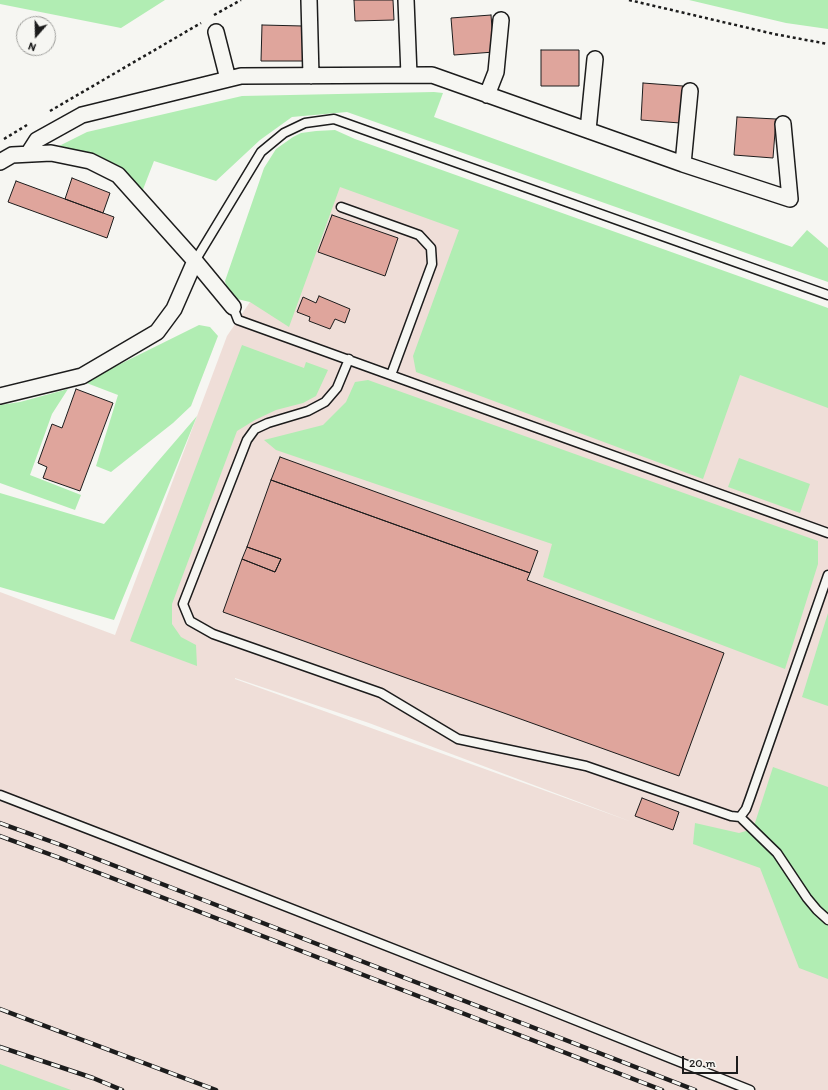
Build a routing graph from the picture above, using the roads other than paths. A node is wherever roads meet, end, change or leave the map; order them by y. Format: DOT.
graph roads {
  1 [pos="309,0"];
  2 [pos="406,0"];
  3 [pos="501,20"];
  4 [pos="216,32"];
  5 [pos="594,59"];
  6 [pos="311,76"];
  7 [pos="409,76"];
  8 [pos="228,79"];
  9 [pos="690,91"];
  10 [pos="487,95"];
  11 [pos="783,124"];
  12 [pos="588,130"];
  13 [pos="28,154"];
  14 [pos="0,162"];
  15 [pos="683,164"];
  16 [pos="341,207"];
  17 [pos="196,261"];
  18 [pos="828,295"];
  19 [pos="232,307"];
  20 [pos="349,359"];
  21 [pos="392,375"];
  22 [pos="0,396"];
  23 [pos="828,533"];
  24 [pos="828,575"];
  25 [pos="0,795"];
  26 [pos="740,816"];
  27 [pos="828,920"];
  28 [pos="750,1090"];
  1 -- 6 [label="street"];
  2 -- 7 [label="street"];
  3 -- 10 [label="street"];
  4 -- 8 [label="street"];
  5 -- 12 [label="street"];
  6 -- 7 [label="street"];
  6 -- 8 [label="street"];
  7 -- 10 [label="street"];
  8 -- 13 [label="street"];
  9 -- 15 [label="street"];
  10 -- 12 [label="street"];
  11 -- 15 [label="street"];
  12 -- 15 [label="street"];
  13 -- 14 [label="street"];
  13 -- 17 [label="street"];
  16 -- 21 [label="lane"];
  17 -- 18 [label="lane"];
  17 -- 19 [label="street"];
  17 -- 22 [label="street"];
  19 -- 20 [label="lane"];
  20 -- 21 [label="lane"];
  20 -- 26 [label="lane"];
  21 -- 23 [label="lane"];
  24 -- 26 [label="lane"];
  25 -- 28 [label="lane"];
  26 -- 27 [label="lane"];
}
